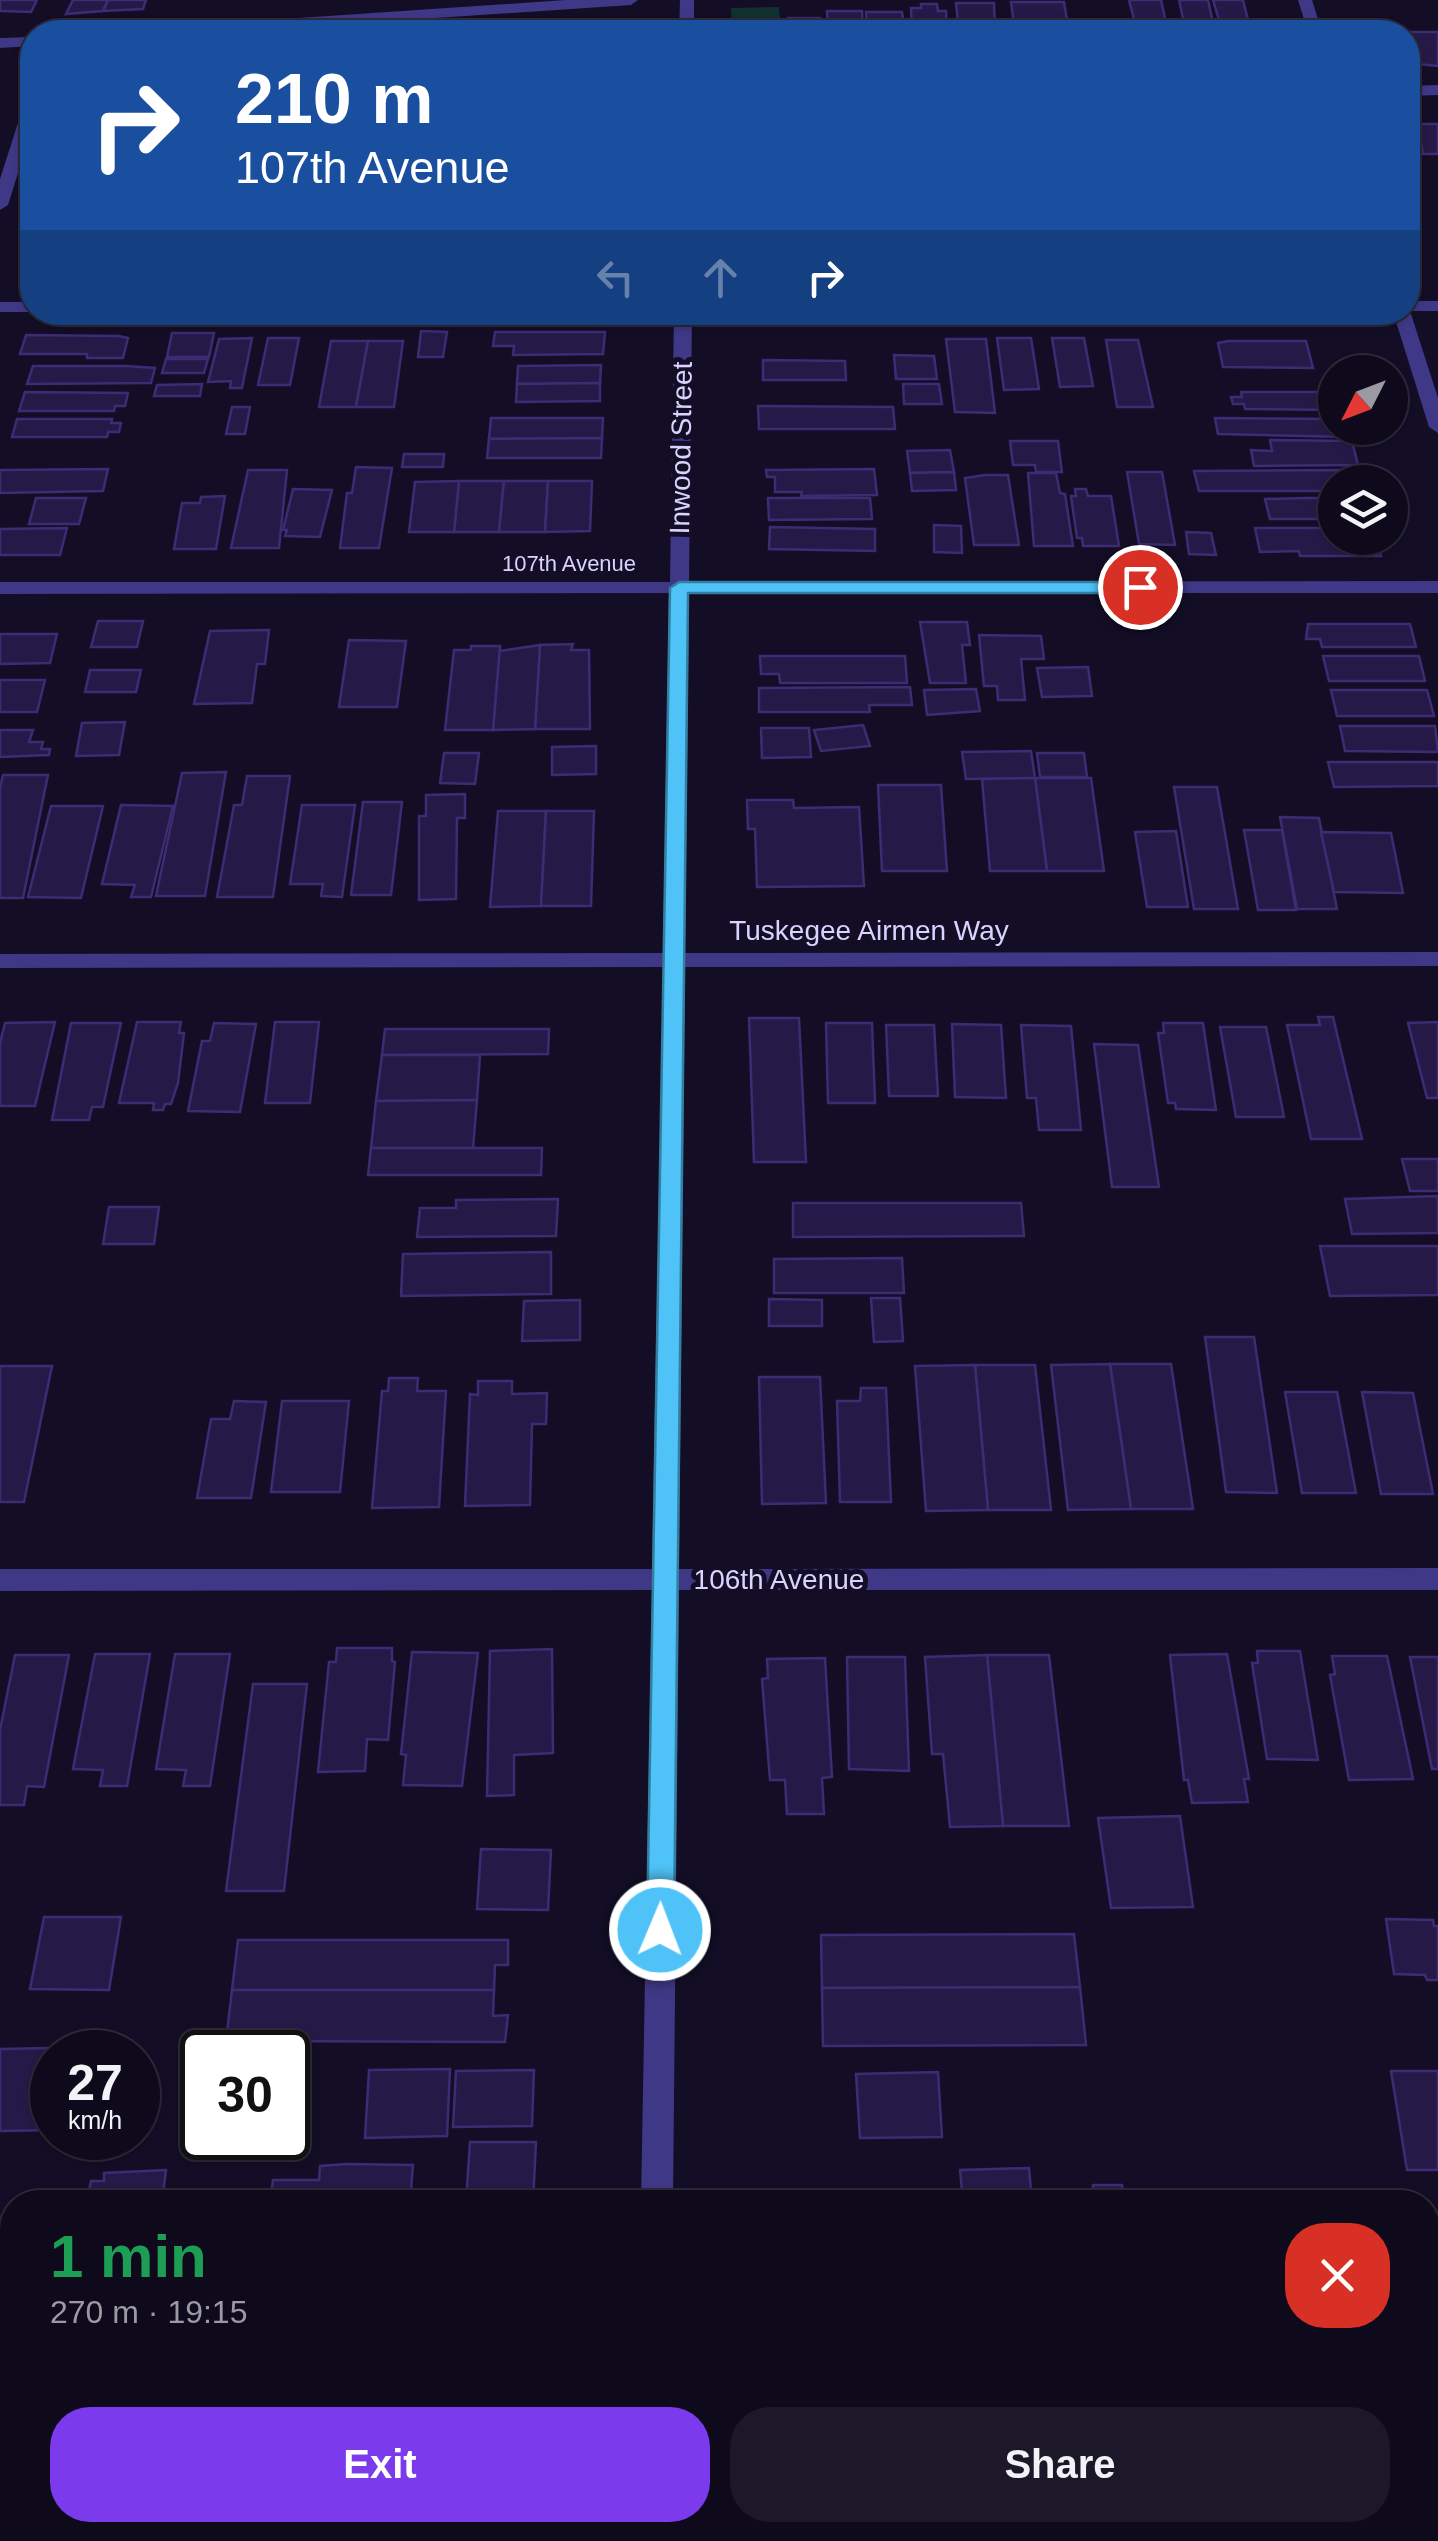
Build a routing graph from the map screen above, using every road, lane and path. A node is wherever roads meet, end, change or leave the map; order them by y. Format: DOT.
graph roads {
  1 [pos="631,0"];
  2 [pos="341,20"];
  3 [pos="20,142"];
  4 [pos="0,205"];
  5 [pos="683,325"];
  6 [pos="1406,325"];
  7 [pos="1438,427"];
  8 [pos="1438,587"];
  9 [pos="0,588"];
  10 [pos="679,588"];
  11 [pos="674,960"];
  12 [pos="1438,960"];
  13 [pos="0,961"];
  14 [pos="1438,1578"];
  15 [pos="0,1580"];
  16 [pos="665,1580"];
  17 [pos="656,2190"];
  1 -- 2 [label="street"];
  3 -- 4 [label="street"];
  5 -- 10 [label="street, Inwood Street"];
  6 -- 7 [label="street"];
  8 -- 10 [label="street, 107th Avenue"];
  9 -- 10 [label="street, 107th Avenue"];
  10 -- 11 [label="street, Inwood Street"];
  11 -- 12 [label="street, Tuskegee Airmen Way"];
  11 -- 13 [label="street, Tuskegee Airmen Way"];
  11 -- 16 [label="street, Inwood Street"];
  14 -- 16 [label="street, 106th Avenue"];
  15 -- 16 [label="street, 106th Avenue"];
  16 -- 17 [label="street, Inwood Street"];
}
